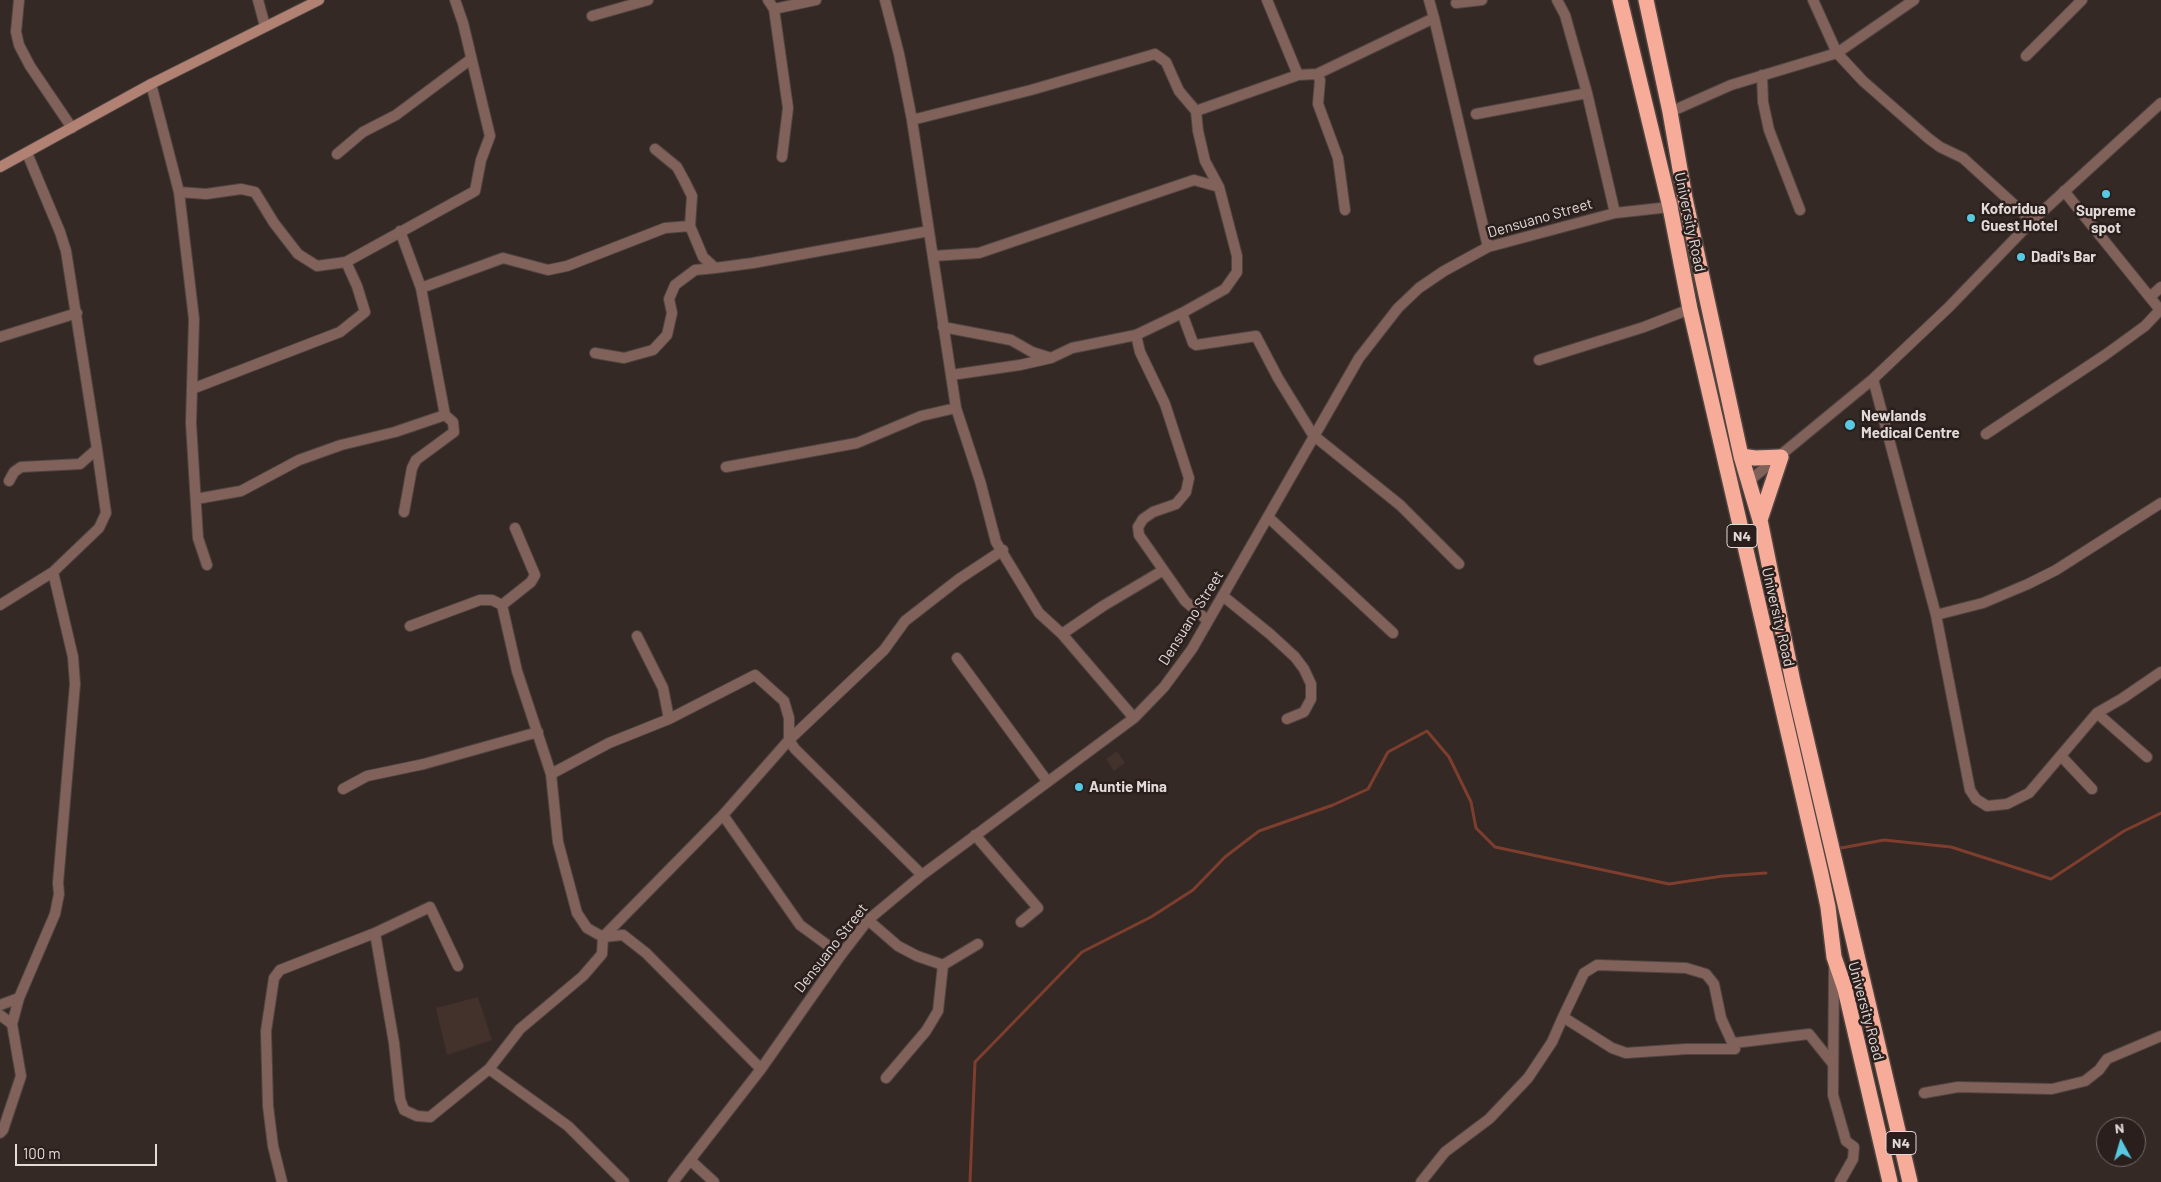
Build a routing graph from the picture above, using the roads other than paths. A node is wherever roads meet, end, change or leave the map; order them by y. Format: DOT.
graph roads {
  1 [pos="20,0"];
  2 [pos="258,0"];
  3 [pos="319,0"];
  4 [pos="455,0"];
  5 [pos="648,0"];
  6 [pos="816,0"];
  7 [pos="885,0"];
  8 [pos="1267,0"];
  9 [pos="1430,0"];
  10 [pos="1482,0"];
  11 [pos="1557,0"];
  12 [pos="1620,0"];
  13 [pos="1646,0"];
  14 [pos="1813,0"];
  15 [pos="1914,0"];
  16 [pos="2082,0"];
  17 [pos="1456,3"];
  18 [pos="771,4"];
  19 [pos="592,16"];
  20 [pos="1434,18"];
  21 [pos="265,26"];
  22 [pos="1837,53"];
  23 [pos="2026,56"];
  24 [pos="472,59"];
  25 [pos="1317,74"];
  26 [pos="1298,75"];
  27 [pos="1762,76"];
  28 [pos="152,84"];
  29 [pos="1587,93"];
  30 [pos="2161,103"];
  31 [pos="1196,111"];
  32 [pos="1670,112"];
  33 [pos="1476,114"];
  34 [pos="912,120"];
  35 [pos="72,128"];
  36 [pos="655,149"];
  37 [pos="27,154"];
  38 [pos="337,154"];
  39 [pos="782,157"];
  40 [pos="1205,161"];
  41 [pos="0,167"];
  42 [pos="1194,180"];
  43 [pos="1220,187"];
  44 [pos="2064,191"];
  45 [pos="179,192"];
  46 [pos="1685,198"];
  47 [pos="1670,207"];
  48 [pos="1345,210"];
  49 [pos="1800,210"];
  50 [pos="1615,213"];
  51 [pos="2032,221"];
  52 [pos="690,226"];
  53 [pos="400,231"];
  54 [pos="929,231"];
  55 [pos="1488,247"];
  56 [pos="933,256"];
  57 [pos="346,262"];
  58 [pos="715,268"];
  59 [pos="2161,286"];
  60 [pos="421,288"];
  61 [pos="2150,297"];
  62 [pos="1690,309"];
  63 [pos="2161,311"];
  64 [pos="77,313"];
  65 [pos="1182,313"];
  66 [pos="943,326"];
  67 [pos="1136,335"];
  68 [pos="0,337"];
  69 [pos="594,352"];
  70 [pos="1051,358"];
  71 [pos="1540,360"];
  72 [pos="951,375"];
  73 [pos="1873,379"];
  74 [pos="192,389"];
  75 [pos="956,408"];
  76 [pos="445,414"];
  77 [pos="1986,434"];
  78 [pos="1313,435"];
  79 [pos="97,449"];
  80 [pos="1741,456"];
  81 [pos="1781,457"];
  82 [pos="726,467"];
  83 [pos="10,481"];
  84 [pos="1749,481"];
  85 [pos="1732,495"];
  86 [pos="196,499"];
  87 [pos="2161,504"];
  88 [pos="404,512"];
  89 [pos="1268,517"];
  90 [pos="1760,520"];
  91 [pos="515,528"];
  92 [pos="1003,550"];
  93 [pos="1459,564"];
  94 [pos="207,565"];
  95 [pos="1162,571"];
  96 [pos="52,572"];
  97 [pos="1223,596"];
  98 [pos="0,605"];
  99 [pos="502,605"];
  100 [pos="1936,615"];
  101 [pos="1207,620"];
  102 [pos="410,626"];
  103 [pos="1394,633"];
  104 [pos="1062,634"];
  105 [pos="637,636"];
  106 [pos="957,658"];
  107 [pos="2161,672"];
  108 [pos="2097,713"];
  109 [pos="1134,718"];
  110 [pos="1287,718"];
  111 [pos="669,719"];
  112 [pos="538,732"];
  113 [pos="789,740"];
  114 [pos="2061,756"];
  115 [pos="2147,756"];
  116 [pos="551,774"];
  117 [pos="1047,781"];
  118 [pos="343,789"];
  119 [pos="2092,789"];
  120 [pos="722,815"];
  121 [pos="975,835"];
  122 [pos="922,875"];
  123 [pos="868,920"];
  124 [pos="1021,922"];
  125 [pos="375,933"];
  126 [pos="603,937"];
  127 [pos="978,944"];
  128 [pos="841,955"];
  129 [pos="1834,958"];
  130 [pos="943,965"];
  131 [pos="458,966"];
  132 [pos="19,998"];
  133 [pos="0,1005"];
  134 [pos="0,1015"];
  135 [pos="1563,1017"];
  136 [pos="12,1024"];
  137 [pos="2161,1036"];
  138 [pos="1734,1043"];
  139 [pos="1833,1064"];
  140 [pos="489,1069"];
  141 [pos="762,1069"];
  142 [pos="886,1078"];
  143 [pos="1924,1093"];
  144 [pos="0,1133"];
  145 [pos="690,1160"];
  146 [pos="282,1182"];
  147 [pos="624,1182"];
  148 [pos="673,1182"];
  149 [pos="714,1182"];
  150 [pos="1421,1182"];
  151 [pos="1840,1182"];
  152 [pos="1890,1182"];
  153 [pos="1910,1182"];
  1 -- 35 [label="street"];
  2 -- 21 [label="street"];
  3 -- 21 [label="street"];
  4 -- 24 [label="street"];
  5 -- 19 [label="street"];
  6 -- 18 [label="street"];
  7 -- 34 [label="street"];
  8 -- 26 [label="street"];
  9 -- 20 [label="street"];
  10 -- 17 [label="street"];
  11 -- 29 [label="street"];
  12 -- 47 [label="highway, University Road / N4"];
  13 -- 32 [label="highway, University Road / N4"];
  14 -- 22 [label="street"];
  15 -- 22 [label="street"];
  16 -- 23 [label="street"];
  18 -- 39 [label="street"];
  20 -- 25 [label="street"];
  20 -- 55 [label="street"];
  21 -- 28 [label="street"];
  22 -- 27 [label="street"];
  22 -- 51 [label="street"];
  24 -- 38 [label="street"];
  24 -- 53 [label="street"];
  25 -- 26 [label="street"];
  25 -- 48 [label="street"];
  26 -- 31 [label="street"];
  27 -- 32 [label="street"];
  27 -- 49 [label="street"];
  28 -- 35 [label="street"];
  28 -- 45 [label="street"];
  29 -- 33 [label="street"];
  29 -- 50 [label="street"];
  30 -- 44 [label="street"];
  31 -- 34 [label="street"];
  31 -- 40 [label="street"];
  32 -- 46 [label="highway, University Road / N4"];
  34 -- 54 [label="street"];
  35 -- 37 [label="street"];
  36 -- 52 [label="street"];
  37 -- 41 [label="street"];
  37 -- 64 [label="street"];
  40 -- 42 [label="street"];
  40 -- 43 [label="street"];
  42 -- 43 [label="street"];
  42 -- 56 [label="street"];
  43 -- 65 [label="street"];
  44 -- 51 [label="street"];
  44 -- 61 [label="street"];
  45 -- 57 [label="street"];
  45 -- 74 [label="street"];
  46 -- 47 [label="street, Densuano Street"];
  46 -- 80 [label="highway, University Road / N4"];
  47 -- 50 [label="street, Densuano Street"];
  47 -- 62 [label="highway, University Road / N4"];
  50 -- 55 [label="street, Densuano Street"];
  51 -- 73 [label="street"];
  52 -- 58 [label="street"];
  52 -- 60 [label="street"];
  53 -- 57 [label="street"];
  53 -- 60 [label="street"];
  54 -- 56 [label="street"];
  54 -- 58 [label="street"];
  55 -- 78 [label="street, Densuano Street"];
  56 -- 66 [label="street"];
  57 -- 74 [label="street"];
  58 -- 69 [label="street"];
  59 -- 61 [label="street"];
  60 -- 76 [label="street"];
  61 -- 63 [label="street"];
  62 -- 71 [label="street"];
  62 -- 85 [label="highway, University Road / N4"];
  63 -- 77 [label="street"];
  64 -- 68 [label="street"];
  64 -- 79 [label="street"];
  65 -- 67 [label="street"];
  65 -- 78 [label="street"];
  66 -- 70 [label="street"];
  66 -- 72 [label="street"];
  67 -- 70 [label="street"];
  67 -- 95 [label="street"];
  70 -- 72 [label="street"];
  72 -- 75 [label="street"];
  73 -- 81 [label="street"];
  73 -- 100 [label="street"];
  74 -- 86 [label="street"];
  75 -- 82 [label="street"];
  75 -- 92 [label="street"];
  76 -- 86 [label="street"];
  76 -- 88 [label="street"];
  78 -- 89 [label="street, Densuano Street"];
  78 -- 93 [label="street"];
  79 -- 83 [label="street"];
  79 -- 96 [label="street"];
  80 -- 81 [label="highway"];
  80 -- 84 [label="highway, University Road / N4"];
  81 -- 84 [label="street"];
  81 -- 90 [label="highway"];
  84 -- 85 [label="street"];
  84 -- 90 [label="highway, University Road / N4"];
  85 -- 129 [label="highway, University Road / N4"];
  86 -- 94 [label="street"];
  87 -- 100 [label="street"];
  89 -- 97 [label="street, Densuano Street"];
  89 -- 103 [label="street"];
  90 -- 153 [label="highway, University Road / N4"];
  91 -- 99 [label="street"];
  92 -- 104 [label="street"];
  92 -- 113 [label="street"];
  95 -- 101 [label="street"];
  95 -- 104 [label="street"];
  96 -- 98 [label="street"];
  96 -- 132 [label="street"];
  97 -- 101 [label="street, Densuano Street"];
  97 -- 110 [label="street"];
  99 -- 102 [label="street"];
  99 -- 112 [label="street"];
  100 -- 114 [label="street"];
  101 -- 109 [label="street, Densuano Street"];
  104 -- 109 [label="street"];
  105 -- 111 [label="street"];
  106 -- 117 [label="street"];
  107 -- 108 [label="street"];
  108 -- 114 [label="street"];
  108 -- 115 [label="street"];
  109 -- 117 [label="street, Densuano Street"];
  111 -- 113 [label="street"];
  111 -- 116 [label="street"];
  112 -- 116 [label="street"];
  112 -- 118 [label="street"];
  113 -- 120 [label="street"];
  113 -- 122 [label="street"];
  114 -- 119 [label="street"];
  116 -- 126 [label="street"];
  117 -- 121 [label="street, Densuano Street"];
  120 -- 126 [label="street"];
  120 -- 128 [label="street"];
  121 -- 122 [label="street, Densuano Street"];
  121 -- 124 [label="street"];
  122 -- 123 [label="street, Densuano Street"];
  123 -- 128 [label="street, Densuano Street"];
  123 -- 130 [label="street"];
  125 -- 131 [label="street"];
  125 -- 140 [label="street"];
  125 -- 146 [label="street"];
  126 -- 140 [label="street"];
  126 -- 141 [label="street"];
  127 -- 130 [label="street"];
  128 -- 141 [label="street, Densuano Street"];
  129 -- 139 [label="street"];
  129 -- 152 [label="highway, University Road / N4"];
  130 -- 142 [label="street"];
  132 -- 133 [label="street"];
  132 -- 136 [label="street"];
  134 -- 136 [label="street"];
  135 -- 138 [label="street"];
  135 -- 138 [label="street"];
  135 -- 150 [label="street"];
  136 -- 144 [label="street"];
  137 -- 143 [label="street"];
  138 -- 139 [label="street"];
  139 -- 151 [label="street"];
  140 -- 147 [label="street"];
  141 -- 145 [label="street, Densuano Street"];
  145 -- 148 [label="street, Densuano Street"];
  145 -- 149 [label="street"];
}
